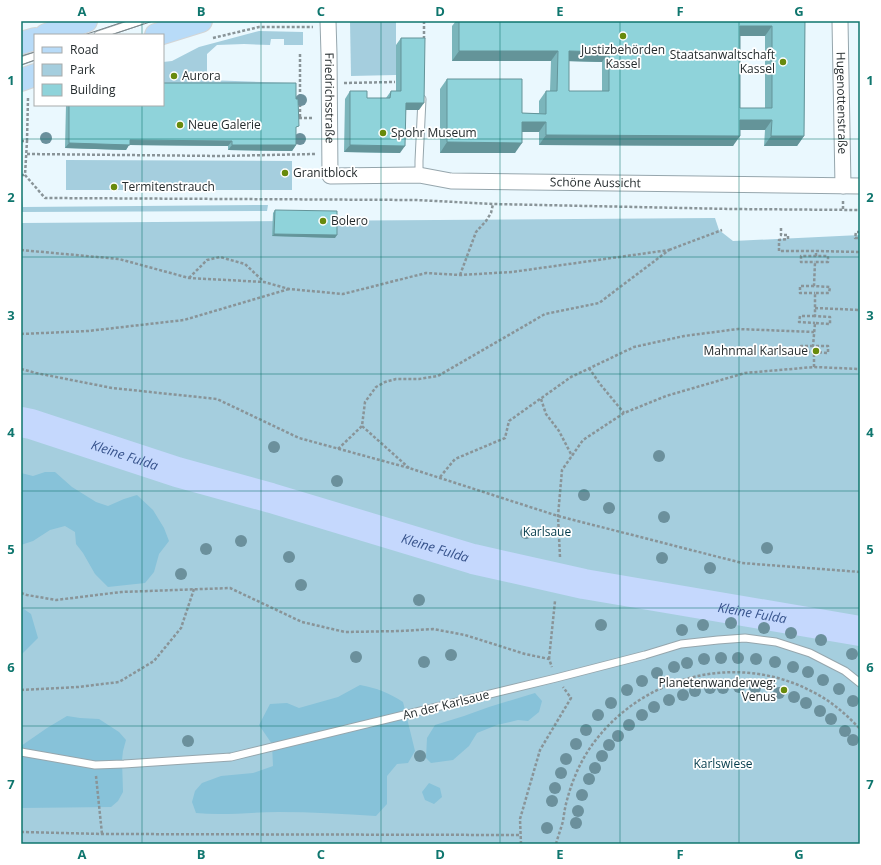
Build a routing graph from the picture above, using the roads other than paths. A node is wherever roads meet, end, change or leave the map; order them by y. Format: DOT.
graph roads {
  1 [pos="86,21"];
  2 [pos="140,21"];
  3 [pos="840,21"];
  4 [pos="322,23"];
  5 [pos="207,29"];
  6 [pos="49,34"];
  7 [pos="101,34"];
  8 [pos="164,34"];
  9 [pos="34,39"];
  10 [pos="21,43"];
  11 [pos="34,56"];
  12 [pos="21,61"];
  13 [pos="34,76"];
  14 [pos="24,89"];
  15 [pos="422,92"];
  16 [pos="419,175"];
  17 [pos="330,176"];
  18 [pos="843,186"];
  19 [pos="860,186"];
  20 [pos="860,683"];
  21 [pos="21,752"];
  1 -- 6 [label="main road"];
  2 -- 7 [label="lane"];
  3 -- 18 [label="street, Hugenottenstraße"];
  4 -- 17 [label="street, Friedrichsstraße"];
  5 -- 8 [label="main road"];
  9 -- 10 [label="main road"];
  11 -- 12 [label="lane"];
  13 -- 14 [label="main road"];
  15 -- 16 [label="lane"];
  16 -- 17 [label="street, Schöne Aussicht"];
  16 -- 18 [label="street, Schöne Aussicht"];
  18 -- 19 [label="street, Schöne Aussicht"];
  20 -- 21 [label="lane, An der Karlsaue"];
}
